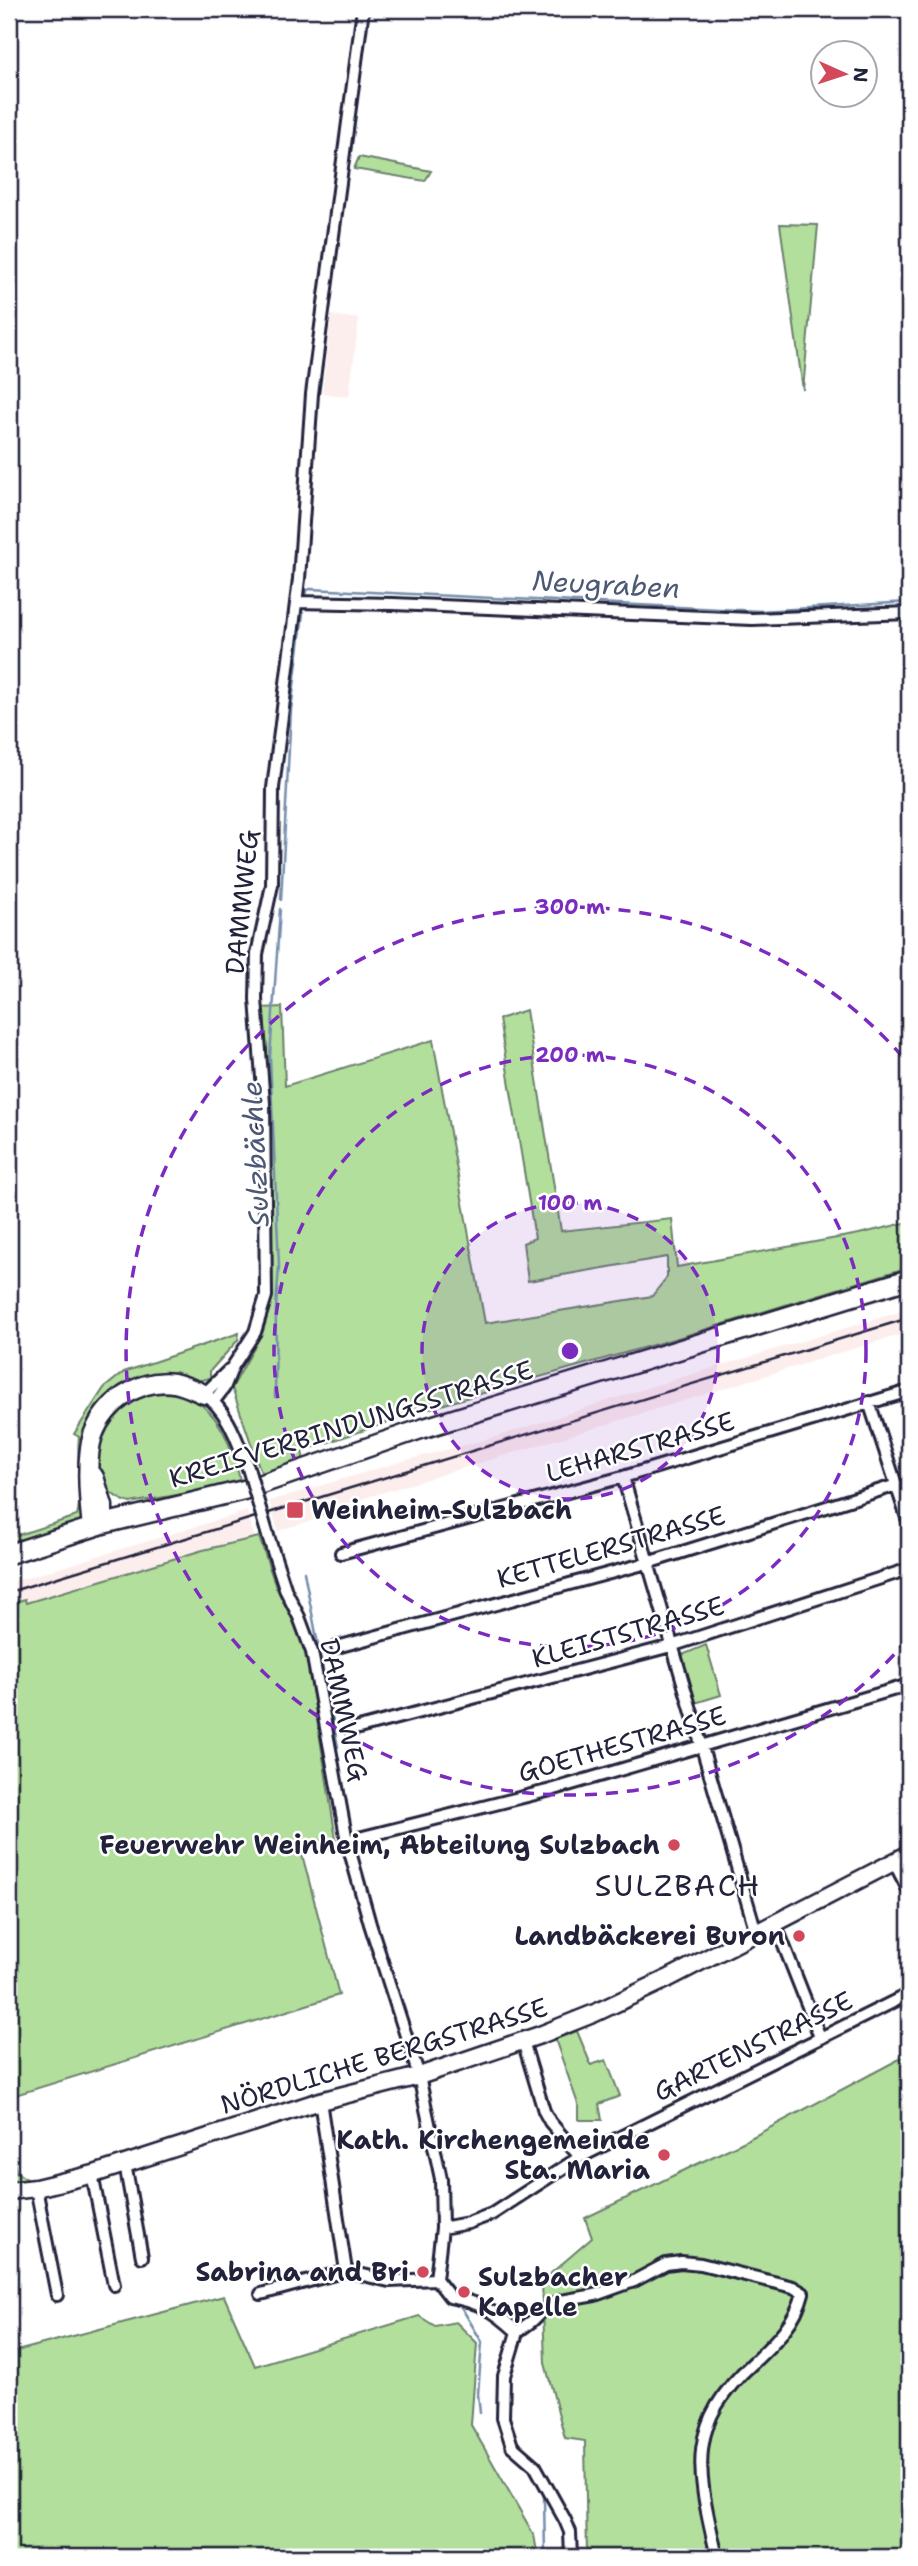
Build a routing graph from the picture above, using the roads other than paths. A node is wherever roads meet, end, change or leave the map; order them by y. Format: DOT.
graph roads {
  1 [pos="363,9"];
  2 [pos="296,602"];
  3 [pos="909,614"];
  4 [pos="909,1279"];
  5 [pos="909,1391"];
  6 [pos="209,1398"];
  7 [pos="869,1402"];
  8 [pos="90,1467"];
  9 [pos="623,1478"];
  10 [pos="897,1485"];
  11 [pos="101,1495"];
  12 [pos="140,1515"];
  13 [pos="909,1524"];
  14 [pos="98,1525"];
  15 [pos="341,1553"];
  16 [pos="9,1554"];
  17 [pos="647,1563"];
  18 [pos="909,1569"];
  19 [pos="671,1646"];
  20 [pos="337,1647"];
  21 [pos="909,1685"];
  22 [pos="355,1729"];
  23 [pos="701,1745"];
  24 [pos="347,1841"];
  25 [pos="909,1854"];
  26 [pos="894,1862"];
  27 [pos="909,1891"];
  28 [pos="775,1923"];
  29 [pos="756,1932"];
  30 [pos="909,1994"];
  31 [pos="820,2037"];
  32 [pos="523,2041"];
  33 [pos="419,2076"];
  34 [pos="320,2101"];
  35 [pos="580,2157"];
  36 [pos="125,2164"];
  37 [pos="92,2174"];
  38 [pos="36,2188"];
  39 [pos="9,2191"];
  40 [pos="442,2228"];
  41 [pos="142,2258"];
  42 [pos="346,2272"];
  43 [pos="436,2279"];
  44 [pos="114,2285"];
  45 [pos="261,2294"];
  46 [pos="57,2295"];
  47 [pos="517,2332"];
  48 [pos="571,2557"];
  49 [pos="717,2557"];
  1 -- 2 [label="street, DAMMWEG"];
  2 -- 3 [label="street"];
  2 -- 6 [label="street, DAMMWEG"];
  4 -- 12 [label="main road, KREISVERBINDUNGSSTRASSE"];
  5 -- 7 [label="street, LEHARSTRASSE"];
  6 -- 8 [label="main road"];
  6 -- 24 [label="street, DAMMWEG, bridge"];
  7 -- 9 [label="street, LEHARSTRASSE"];
  7 -- 10 [label="street"];
  8 -- 11 [label="main road"];
  8 -- 14 [label="main road"];
  9 -- 15 [label="street, LEHARSTRASSE"];
  9 -- 17 [label="street"];
  10 -- 13 [label="street"];
  10 -- 17 [label="street, KETTELERSTRASSE"];
  11 -- 12 [label="main road"];
  11 -- 14 [label="main road"];
  12 -- 14 [label="main road, KREISVERBINDUNGSSTRASSE"];
  14 -- 16 [label="main road, KREISVERBINDUNGSSTRASSE"];
  17 -- 19 [label="street"];
  17 -- 20 [label="street, KETTELERSTRASSE"];
  18 -- 19 [label="street, KLEISTSTRASSE"];
  19 -- 22 [label="street, KLEISTSTRASSE"];
  19 -- 23 [label="street"];
  21 -- 23 [label="street, GOETHESTRASSE"];
  23 -- 24 [label="street, GOETHESTRASSE"];
  23 -- 29 [label="street"];
  24 -- 33 [label="street, DAMMWEG"];
  25 -- 26 [label="main road, NÖRDLICHE BERGSTRASSE"];
  26 -- 27 [label="street"];
  26 -- 28 [label="main road, NÖRDLICHE BERGSTRASSE"];
  28 -- 29 [label="main road, NÖRDLICHE BERGSTRASSE"];
  28 -- 31 [label="street"];
  29 -- 32 [label="main road, NÖRDLICHE BERGSTRASSE"];
  30 -- 31 [label="street, GARTENSTRASSE"];
  31 -- 35 [label="street, GARTENSTRASSE"];
  32 -- 33 [label="main road, NÖRDLICHE BERGSTRASSE"];
  32 -- 35 [label="street"];
  33 -- 34 [label="main road, NÖRDLICHE BERGSTRASSE"];
  33 -- 40 [label="street, DAMMWEG"];
  34 -- 36 [label="main road, NÖRDLICHE BERGSTRASSE"];
  34 -- 42 [label="street"];
  35 -- 40 [label="street, GARTENSTRASSE"];
  36 -- 37 [label="main road, NÖRDLICHE BERGSTRASSE"];
  36 -- 41 [label="street"];
  37 -- 38 [label="main road, NÖRDLICHE BERGSTRASSE"];
  37 -- 44 [label="street"];
  38 -- 39 [label="main road, NÖRDLICHE BERGSTRASSE"];
  38 -- 46 [label="street"];
  40 -- 43 [label="street, DAMMWEG"];
  42 -- 43 [label="street"];
  42 -- 45 [label="street"];
  43 -- 47 [label="street"];
  47 -- 48 [label="street"];
  47 -- 49 [label="street"];
}
